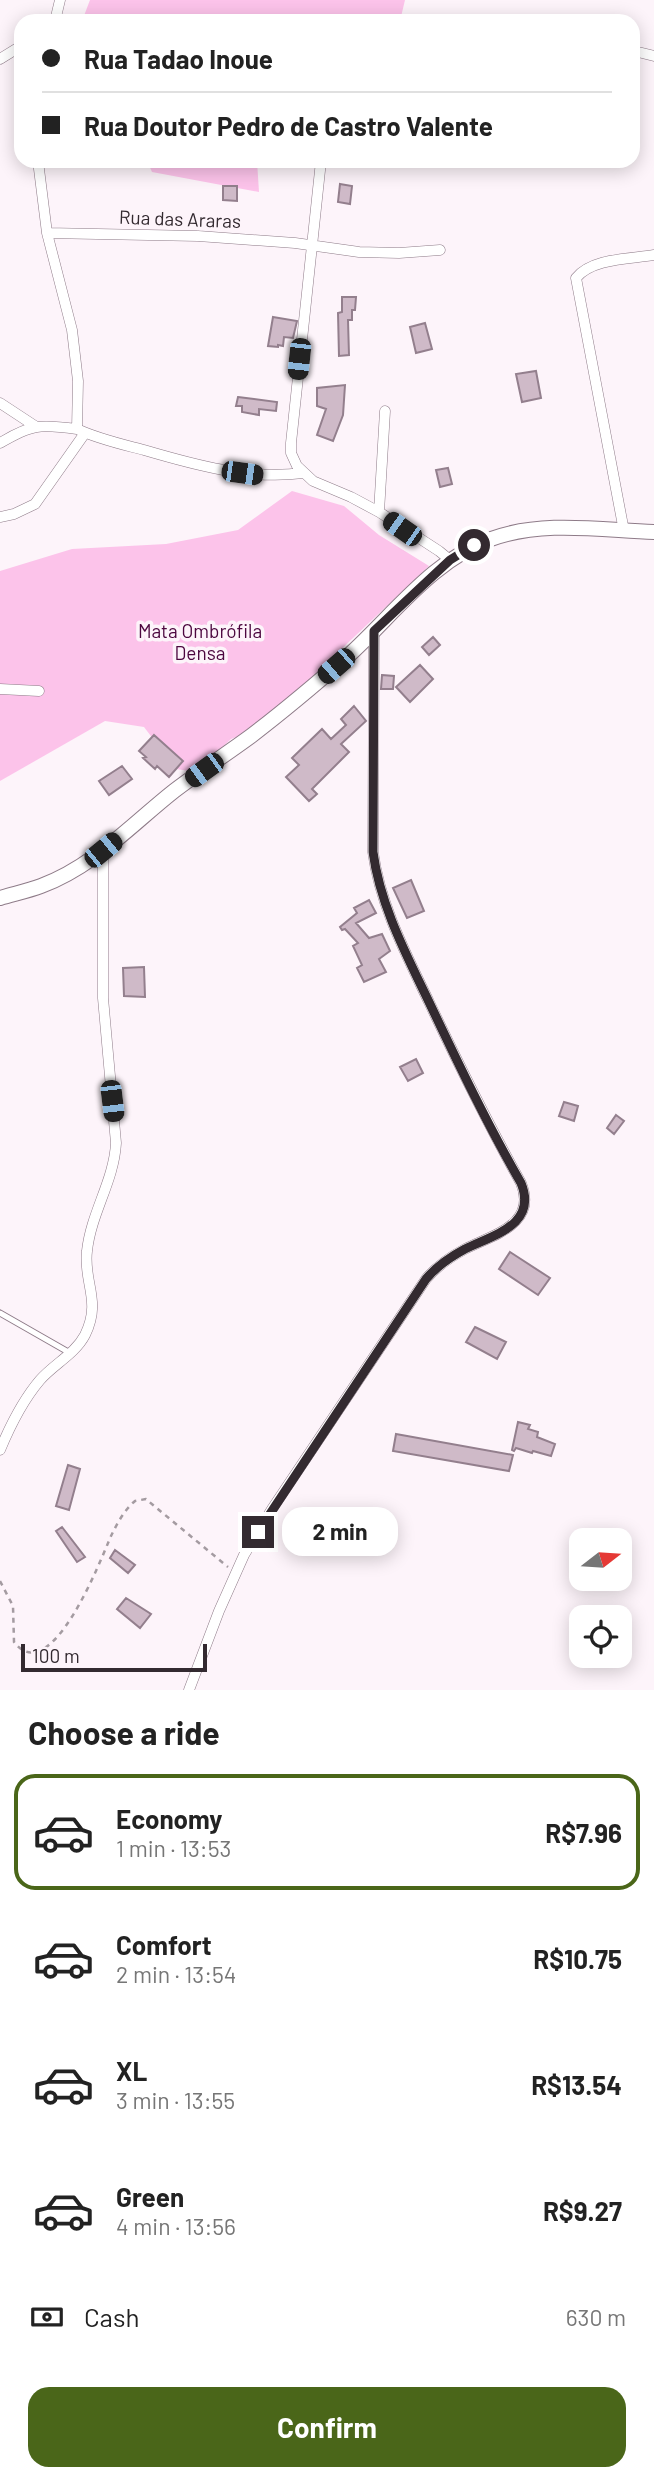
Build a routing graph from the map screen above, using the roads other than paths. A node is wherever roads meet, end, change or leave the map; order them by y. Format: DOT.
graph roads {
  1 [pos="39,168"];
  2 [pos="320,168"];
  3 [pos="47,233"];
  4 [pos="311,246"];
  5 [pos="440,250"];
  6 [pos="654,255"];
  7 [pos="0,403"];
  8 [pos="385,411"];
  9 [pos="35,426"];
  10 [pos="81,431"];
  11 [pos="0,443"];
  12 [pos="303,473"];
  13 [pos="379,512"];
  14 [pos="0,517"];
  15 [pos="624,531"];
  16 [pos="654,532"];
  17 [pos="450,560"];
  18 [pos="374,631"];
  19 [pos="0,689"];
  20 [pos="39,691"];
  21 [pos="103,850"];
  22 [pos="0,898"];
  23 [pos="0,1313"];
  24 [pos="70,1353"];
  25 [pos="0,1450"];
  26 [pos="189,1690"];
  1 -- 3 [label="street"];
  2 -- 4 [label="street"];
  3 -- 4 [label="street, Rua das Araras"];
  3 -- 10 [label="street"];
  4 -- 5 [label="street, Rua das Araras"];
  4 -- 12 [label="street"];
  6 -- 15 [label="street"];
  7 -- 9 [label="street"];
  8 -- 13 [label="street"];
  9 -- 10 [label="street"];
  9 -- 11 [label="street"];
  10 -- 12 [label="street"];
  10 -- 14 [label="street"];
  12 -- 13 [label="street"];
  13 -- 17 [label="street"];
  15 -- 16 [label="street"];
  15 -- 17 [label="street"];
  17 -- 18 [label="street"];
  18 -- 21 [label="street"];
  18 -- 26 [label="street"];
  19 -- 20 [label="street"];
  21 -- 22 [label="street"];
  21 -- 24 [label="street"];
  23 -- 24 [label="lane"];
  24 -- 25 [label="street"];
}
